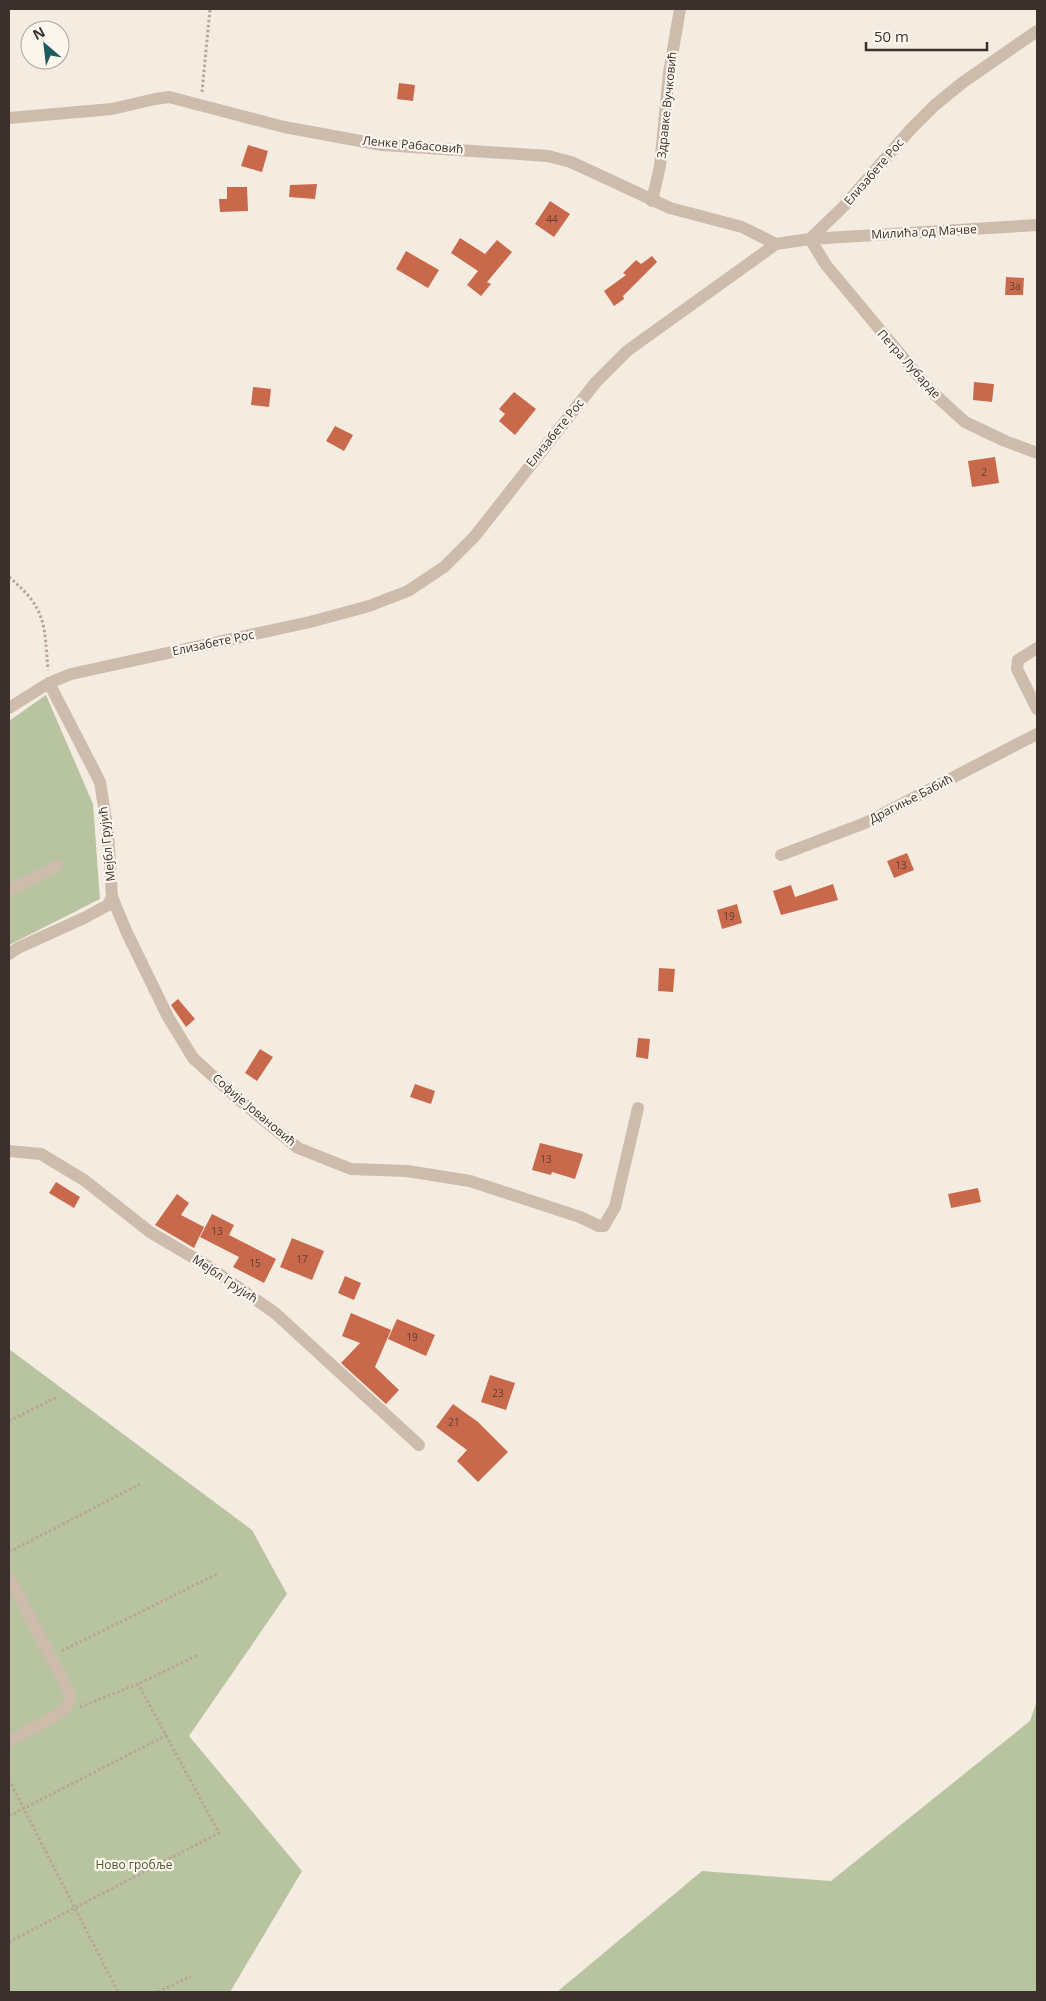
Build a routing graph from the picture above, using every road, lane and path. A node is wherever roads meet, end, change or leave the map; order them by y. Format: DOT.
graph roads {
  1 [pos="210,9"];
  2 [pos="680,9"];
  3 [pos="1037,31"];
  4 [pos="201,105"];
  5 [pos="9,118"];
  6 [pos="652,201"];
  7 [pos="1037,225"];
  8 [pos="810,239"];
  9 [pos="776,244"];
  10 [pos="1037,453"];
  11 [pos="9,577"];
  12 [pos="1037,648"];
  13 [pos="49,683"];
  14 [pos="9,708"];
  15 [pos="1037,709"];
  16 [pos="1037,734"];
  17 [pos="781,855"];
  18 [pos="57,866"];
  19 [pos="9,890"];
  20 [pos="112,897"];
  21 [pos="9,954"];
  22 [pos="638,1108"];
  23 [pos="9,1151"];
  24 [pos="57,1397"];
  25 [pos="9,1421"];
  26 [pos="419,1445"];
  27 [pos="142,1483"];
  28 [pos="9,1552"];
  29 [pos="217,1574"];
  30 [pos="9,1577"];
  31 [pos="198,1654"];
  32 [pos="50,1656"];
  33 [pos="138,1684"];
  34 [pos="56,1716"];
  35 [pos="167,1735"];
  36 [pos="9,1741"];
  37 [pos="9,1780"];
  38 [pos="23,1808"];
  39 [pos="9,1816"];
  40 [pos="75,1908"];
  41 [pos="9,1942"];
  42 [pos="191,1976"];
  43 [pos="118,1992"];
  44 [pos="158,1992"];
  1 -- 4 [label="path"];
  2 -- 6 [label="street, Здравке Вучковић"];
  3 -- 8 [label="street, Елизабете Рос"];
  4 -- 5 [label="street, Ленке Рабасовић"];
  4 -- 6 [label="street, Ленке Рабасовић"];
  6 -- 9 [label="street, Ленке Рабасовић"];
  7 -- 8 [label="street, Милића од Мачве"];
  8 -- 9 [label="street, Елизабете Рос"];
  8 -- 10 [label="street, Петра Лубарде"];
  9 -- 13 [label="street, Елизабете Рос"];
  11 -- 13 [label="path"];
  12 -- 15 [label="street"];
  13 -- 14 [label="street, Елизабете Рос"];
  13 -- 20 [label="street, Мејбл Грујић"];
  16 -- 17 [label="street, Драгиње Бабић"];
  18 -- 19 [label="street"];
  20 -- 21 [label="street, Мејбл Грујић"];
  20 -- 22 [label="street, Софије Јовановић"];
  23 -- 26 [label="street, Мејбл Грујић"];
  24 -- 25 [label="path"];
  27 -- 28 [label="path"];
  29 -- 32 [label="path"];
  30 -- 32 [label="street"];
  31 -- 33 [label="path"];
  32 -- 34 [label="street"];
  33 -- 34 [label="path"];
  33 -- 35 [label="path"];
  34 -- 36 [label="street"];
  35 -- 38 [label="path"];
  35 -- 40 [label="path"];
  37 -- 38 [label="path"];
  38 -- 39 [label="path"];
  38 -- 40 [label="path"];
  40 -- 41 [label="path"];
  40 -- 43 [label="path"];
  42 -- 44 [label="path"];
}
